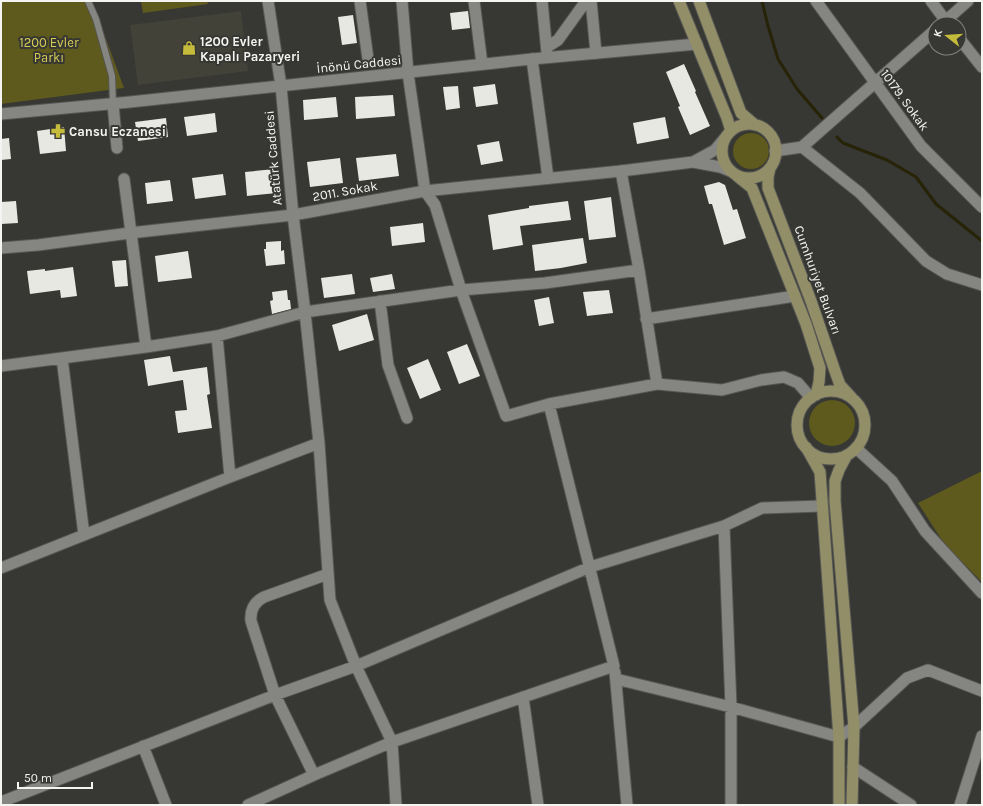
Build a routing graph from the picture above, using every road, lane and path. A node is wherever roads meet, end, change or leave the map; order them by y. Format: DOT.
graph roads {
  1 [pos="88,1"];
  2 [pos="268,1"];
  3 [pos="360,1"];
  4 [pos="402,1"];
  5 [pos="474,1"];
  6 [pos="542,1"];
  7 [pos="586,1"];
  8 [pos="591,1"];
  9 [pos="679,1"];
  10 [pos="699,1"];
  11 [pos="816,1"];
  12 [pos="931,1"];
  13 [pos="968,1"];
  14 [pos="941,16"];
  15 [pos="952,16"];
  16 [pos="927,37"];
  17 [pos="697,44"];
  18 [pos="967,48"];
  19 [pos="547,52"];
  20 [pos="596,53"];
  21 [pos="368,59"];
  22 [pos="532,59"];
  23 [pos="482,64"];
  24 [pos="982,67"];
  25 [pos="408,73"];
  26 [pos="875,82"];
  27 [pos="281,86"];
  28 [pos="113,104"];
  29 [pos="1,114"];
  30 [pos="755,125"];
  31 [pos="728,135"];
  32 [pos="802,147"];
  33 [pos="118,148"];
  34 [pos="776,151"];
  35 [pos="693,162"];
  36 [pos="770,168"];
  37 [pos="621,171"];
  38 [pos="734,174"];
  39 [pos="548,178"];
  40 [pos="124,179"];
  41 [pos="425,191"];
  42 [pos="982,207"];
  43 [pos="292,215"];
  44 [pos="130,233"];
  45 [pos="1,248"];
  46 [pos="639,270"];
  47 [pos="982,285"];
  48 [pos="461,290"];
  49 [pos="794,296"];
  50 [pos="380,301"];
  51 [pos="305,312"];
  52 [pos="646,319"];
  53 [pos="217,336"];
  54 [pos="146,347"];
  55 [pos="62,358"];
  56 [pos="1,366"];
  57 [pos="657,384"];
  58 [pos="814,396"];
  59 [pos="852,398"];
  60 [pos="548,404"];
  61 [pos="407,418"];
  62 [pos="319,443"];
  63 [pos="806,447"];
  64 [pos="852,451"];
  65 [pos="230,477"];
  66 [pos="822,506"];
  67 [pos="724,526"];
  68 [pos="84,535"];
  69 [pos="590,567"];
  70 [pos="1,568"];
  71 [pos="328,574"];
  72 [pos="982,593"];
  73 [pos="356,666"];
  74 [pos="614,666"];
  75 [pos="616,679"];
  76 [pos="982,691"];
  77 [pos="275,695"];
  78 [pos="523,697"];
  79 [pos="731,706"];
  80 [pos="854,727"];
  81 [pos="982,736"];
  82 [pos="839,737"];
  83 [pos="392,742"];
  84 [pos="143,746"];
  85 [pos="853,767"];
  86 [pos="314,775"];
  87 [pos="1,802"];
  88 [pos="166,805"];
  89 [pos="248,805"];
  90 [pos="396,805"];
  91 [pos="538,805"];
  92 [pos="627,805"];
  93 [pos="732,805"];
  94 [pos="839,805"];
  95 [pos="852,805"];
  96 [pos="911,805"];
  97 [pos="960,805"];
  1 -- 28 [label="lane"];
  2 -- 27 [label="street, Atatürk Caddesi"];
  3 -- 21 [label="street"];
  4 -- 25 [label="street"];
  5 -- 23 [label="street"];
  6 -- 19 [label="street"];
  7 -- 19 [label="street"];
  8 -- 20 [label="street"];
  9 -- 17 [label="main road"];
  10 -- 30 [label="main road"];
  11 -- 26 [label="street, 10179. Sokak"];
  12 -- 14 [label="street"];
  13 -- 15 [label="street"];
  16 -- 26 [label="street"];
  17 -- 20 [label="street, İnönü Caddesi"];
  17 -- 31 [label="main road"];
  18 -- 24 [label="street"];
  19 -- 20 [label="street, İnönü Caddesi"];
  19 -- 22 [label="street, İnönü Caddesi"];
  22 -- 23 [label="street, İnönü Caddesi"];
  22 -- 39 [label="street"];
  23 -- 25 [label="street, İnönü Caddesi"];
  25 -- 27 [label="street, İnönü Caddesi"];
  25 -- 41 [label="street"];
  26 -- 32 [label="street"];
  26 -- 42 [label="street, 10179. Sokak"];
  27 -- 28 [label="street, İnönü Caddesi"];
  27 -- 43 [label="street, Atatürk Caddesi"];
  28 -- 29 [label="street, İnönü Caddesi"];
  28 -- 33 [label="street"];
  30 -- 31 [label="main road"];
  30 -- 34 [label="main road"];
  31 -- 35 [label="street"];
  31 -- 38 [label="main road"];
  32 -- 34 [label="street"];
  32 -- 47 [label="street"];
  34 -- 36 [label="main road"];
  35 -- 37 [label="street, 2011. Sokak"];
  35 -- 38 [label="street"];
  36 -- 38 [label="main road"];
  36 -- 59 [label="main road, Cumhuriyet Bulvarı"];
  37 -- 39 [label="street, 2011. Sokak"];
  37 -- 46 [label="street"];
  38 -- 49 [label="main road"];
  39 -- 41 [label="street, 2011. Sokak"];
  40 -- 44 [label="street"];
  41 -- 43 [label="street, 2011. Sokak"];
  41 -- 48 [label="street"];
  43 -- 44 [label="street, 2011. Sokak"];
  43 -- 51 [label="street, Atatürk Caddesi"];
  44 -- 45 [label="street, 2011. Sokak"];
  44 -- 54 [label="street"];
  46 -- 48 [label="street"];
  46 -- 52 [label="street"];
  48 -- 50 [label="street"];
  48 -- 60 [label="street"];
  49 -- 52 [label="street"];
  49 -- 58 [label="main road"];
  50 -- 51 [label="street"];
  50 -- 61 [label="street"];
  51 -- 53 [label="street"];
  51 -- 62 [label="street, Atatürk Caddesi"];
  52 -- 57 [label="street"];
  53 -- 54 [label="street"];
  53 -- 65 [label="street"];
  54 -- 55 [label="street"];
  55 -- 56 [label="street"];
  55 -- 68 [label="street"];
  57 -- 58 [label="street"];
  57 -- 60 [label="street"];
  58 -- 59 [label="main road"];
  58 -- 63 [label="main road"];
  59 -- 64 [label="main road"];
  60 -- 69 [label="street"];
  62 -- 65 [label="street"];
  62 -- 71 [label="street, Atatürk Caddesi"];
  63 -- 64 [label="main road"];
  63 -- 66 [label="main road"];
  64 -- 72 [label="street"];
  64 -- 80 [label="main road"];
  65 -- 68 [label="street"];
  66 -- 67 [label="street"];
  66 -- 82 [label="main road"];
  67 -- 69 [label="street"];
  67 -- 79 [label="street"];
  68 -- 70 [label="street"];
  69 -- 73 [label="street"];
  69 -- 74 [label="street"];
  71 -- 73 [label="street, Atatürk Caddesi"];
  71 -- 77 [label="street"];
  73 -- 77 [label="street"];
  73 -- 83 [label="street, Atatürk Caddesi"];
  74 -- 75 [label="street"];
  74 -- 78 [label="street"];
  75 -- 79 [label="street"];
  75 -- 92 [label="street"];
  76 -- 80 [label="street"];
  77 -- 84 [label="street"];
  77 -- 86 [label="street"];
  78 -- 83 [label="street"];
  78 -- 91 [label="street"];
  79 -- 82 [label="street"];
  79 -- 93 [label="street"];
  80 -- 82 [label="street"];
  80 -- 85 [label="main road"];
  81 -- 97 [label="street"];
  82 -- 94 [label="main road"];
  83 -- 86 [label="street"];
  83 -- 90 [label="street"];
  84 -- 87 [label="street"];
  84 -- 88 [label="street"];
  85 -- 95 [label="main road"];
  85 -- 96 [label="street"];
  86 -- 89 [label="street"];
}
